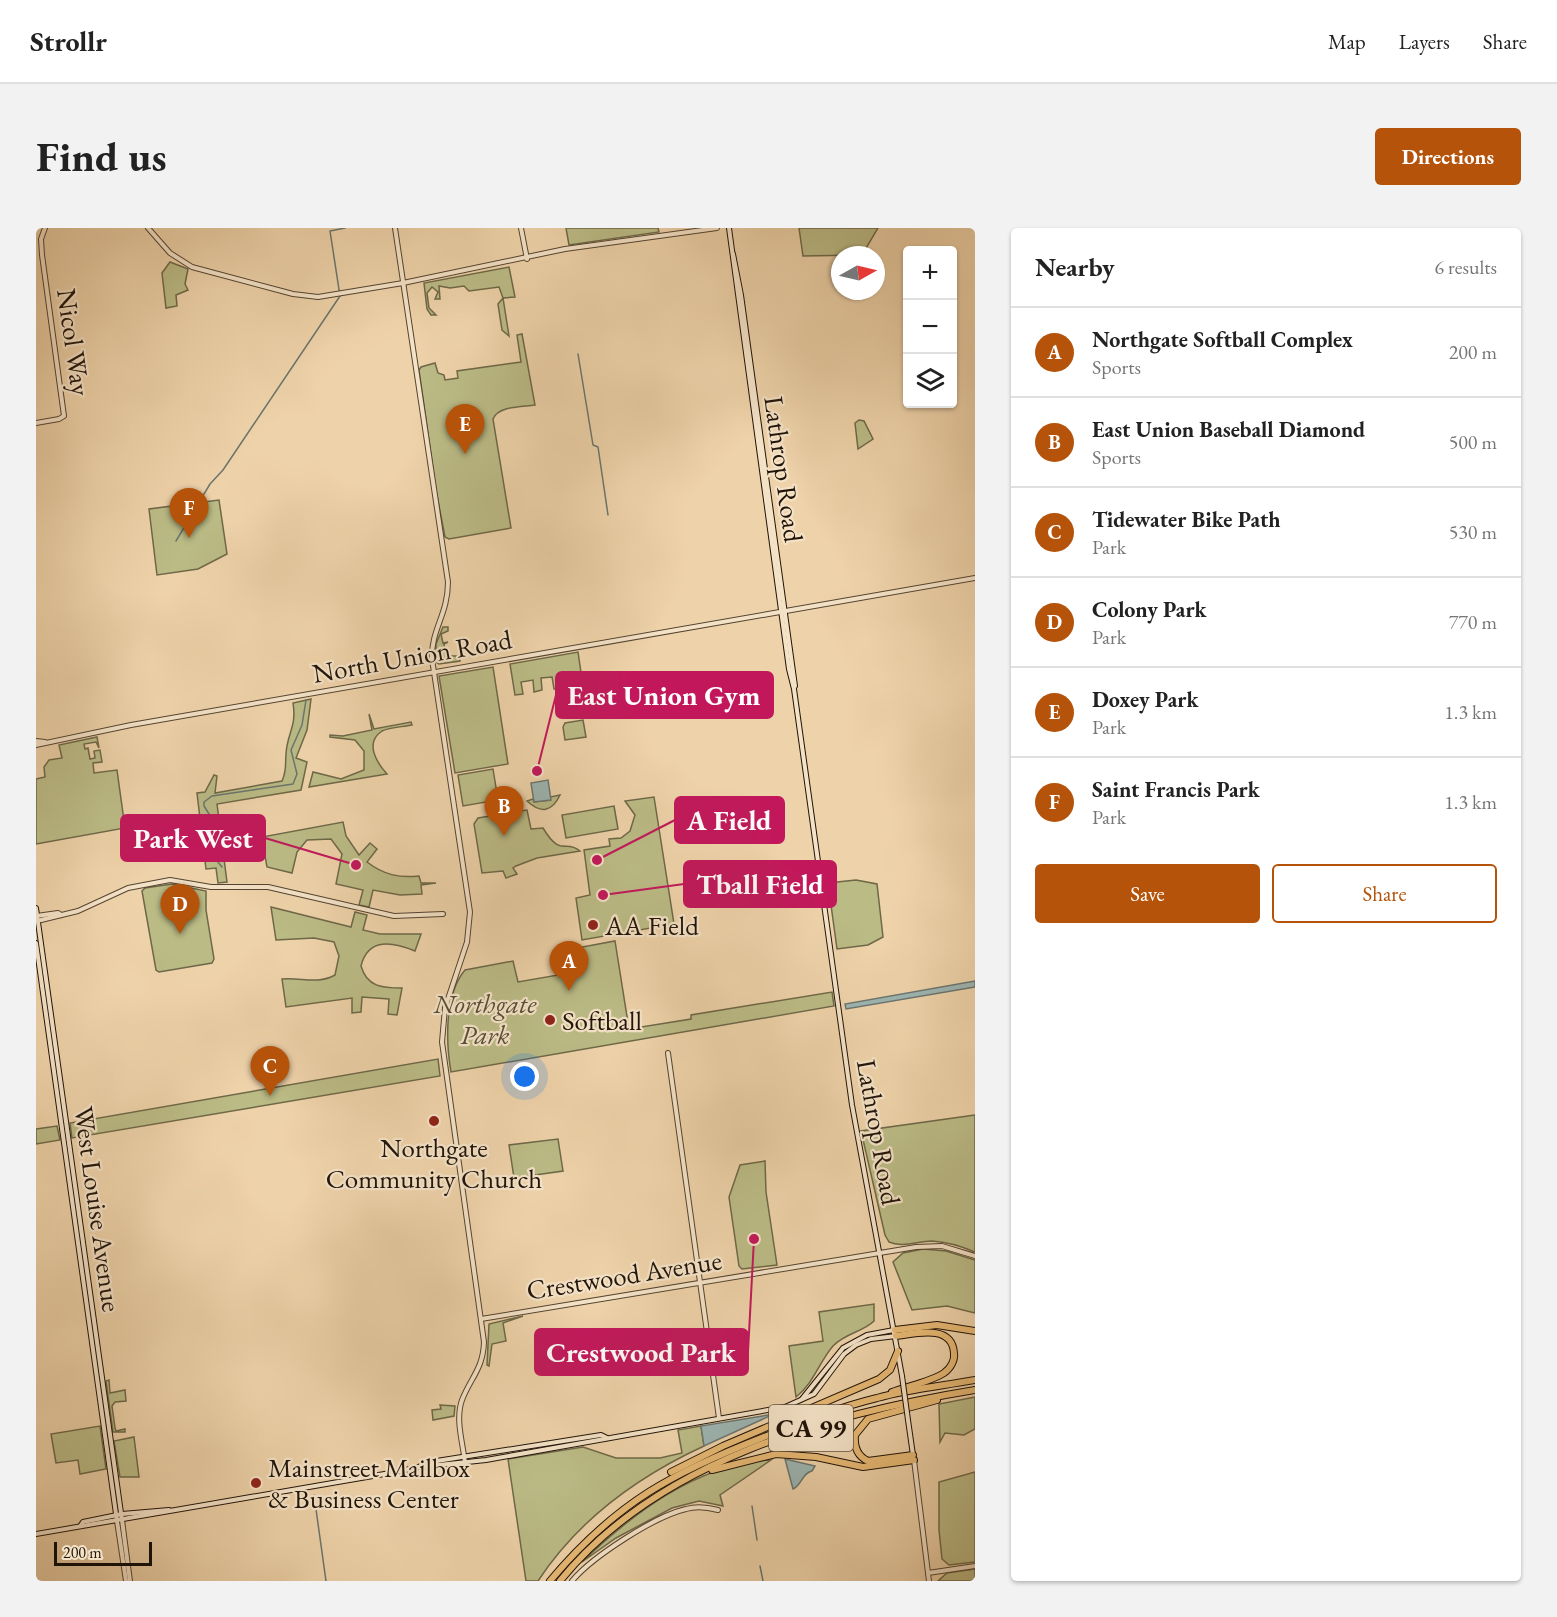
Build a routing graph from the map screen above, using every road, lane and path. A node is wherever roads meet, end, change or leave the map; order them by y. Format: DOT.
graph roads {
  1 [pos="45,228"];
  2 [pos="148,228"];
  3 [pos="395,228"];
  4 [pos="521,228"];
  5 [pos="717,228"];
  6 [pos="729,228"];
  7 [pos="527,259"];
  8 [pos="403,283"];
  9 [pos="36,423"];
  10 [pos="975,578"];
  11 [pos="782,611"];
  12 [pos="434,673"];
  13 [pos="36,743"];
  14 [pos="36,908"];
  15 [pos="443,914"];
  16 [pos="37,919"];
  17 [pos="36,944"];
  18 [pos="668,1053"];
  19 [pos="881,1253"];
  20 [pos="975,1256"];
  21 [pos="700,1281"];
  22 [pos="481,1319"];
  23 [pos="975,1331"];
  24 [pos="895,1333"];
  25 [pos="898,1351"];
  26 [pos="975,1380"];
  27 [pos="975,1392"];
  28 [pos="879,1397"];
  29 [pos="719,1418"];
  30 [pos="608,1438"];
  31 [pos="464,1455"];
  32 [pos="914,1458"];
  33 [pos="465,1462"];
  34 [pos="419,1467"];
  35 [pos="689,1477"];
  36 [pos="621,1509"];
  37 [pos="170,1510"];
  38 [pos="718,1510"];
  39 [pos="119,1515"];
  40 [pos="120,1521"];
  41 [pos="81,1525"];
  42 [pos="36,1534"];
  43 [pos="975,1566"];
  44 [pos="928,1573"];
  45 [pos="128,1581"];
  46 [pos="550,1581"];
  47 [pos="560,1581"];
  48 [pos="572,1581"];
  49 [pos="929,1581"];
  1 -- 9 [label="street, Nicol Way"];
  2 -- 8 [label="street"];
  3 -- 8 [label="street"];
  4 -- 7 [label="street"];
  5 -- 7 [label="street"];
  6 -- 11 [label="street, Lathrop Road"];
  7 -- 8 [label="street"];
  8 -- 12 [label="street"];
  10 -- 11 [label="street, North Union Road"];
  11 -- 12 [label="street, North Union Road"];
  11 -- 19 [label="street, Lathrop Road"];
  12 -- 13 [label="street, North Union Road"];
  12 -- 22 [label="street"];
  14 -- 16 [label="street, West Louise Avenue"];
  15 -- 16 [label="street"];
  16 -- 39 [label="street, West Louise Avenue"];
  17 -- 39 [label="street, West Louise Avenue"];
  18 -- 21 [label="street"];
  19 -- 20 [label="street, Crestwood Avenue"];
  19 -- 21 [label="street, Crestwood Avenue"];
  19 -- 24 [label="street, Lathrop Road"];
  21 -- 22 [label="street, Crestwood Avenue"];
  21 -- 29 [label="street"];
  22 -- 31 [label="street"];
  23 -- 24 [label="highway"];
  24 -- 25 [label="street, Lathrop Road"];
  24 -- 28 [label="highway"];
  24 -- 29 [label="street"];
  25 -- 32 [label="street, Lathrop Road, bridge"];
  25 -- 36 [label="highway"];
  26 -- 28 [label="highway, CA 99"];
  27 -- 32 [label="highway"];
  27 -- 35 [label="highway, CA 99"];
  28 -- 36 [label="highway, CA 99"];
  29 -- 30 [label="street"];
  30 -- 31 [label="street"];
  30 -- 33 [label="street"];
  31 -- 33 [label="street"];
  31 -- 34 [label="street"];
  32 -- 35 [label="highway"];
  32 -- 44 [label="street, Lathrop Road"];
  33 -- 34 [label="street"];
  34 -- 37 [label="street"];
  35 -- 47 [label="highway, CA 99"];
  36 -- 46 [label="highway, CA 99"];
  37 -- 39 [label="street"];
  37 -- 40 [label="street"];
  38 -- 48 [label="street"];
  39 -- 40 [label="street"];
  39 -- 41 [label="street"];
  40 -- 41 [label="street"];
  40 -- 45 [label="street"];
  41 -- 42 [label="street"];
  43 -- 44 [label="street"];
  44 -- 49 [label="street, Lathrop Road"];
}
